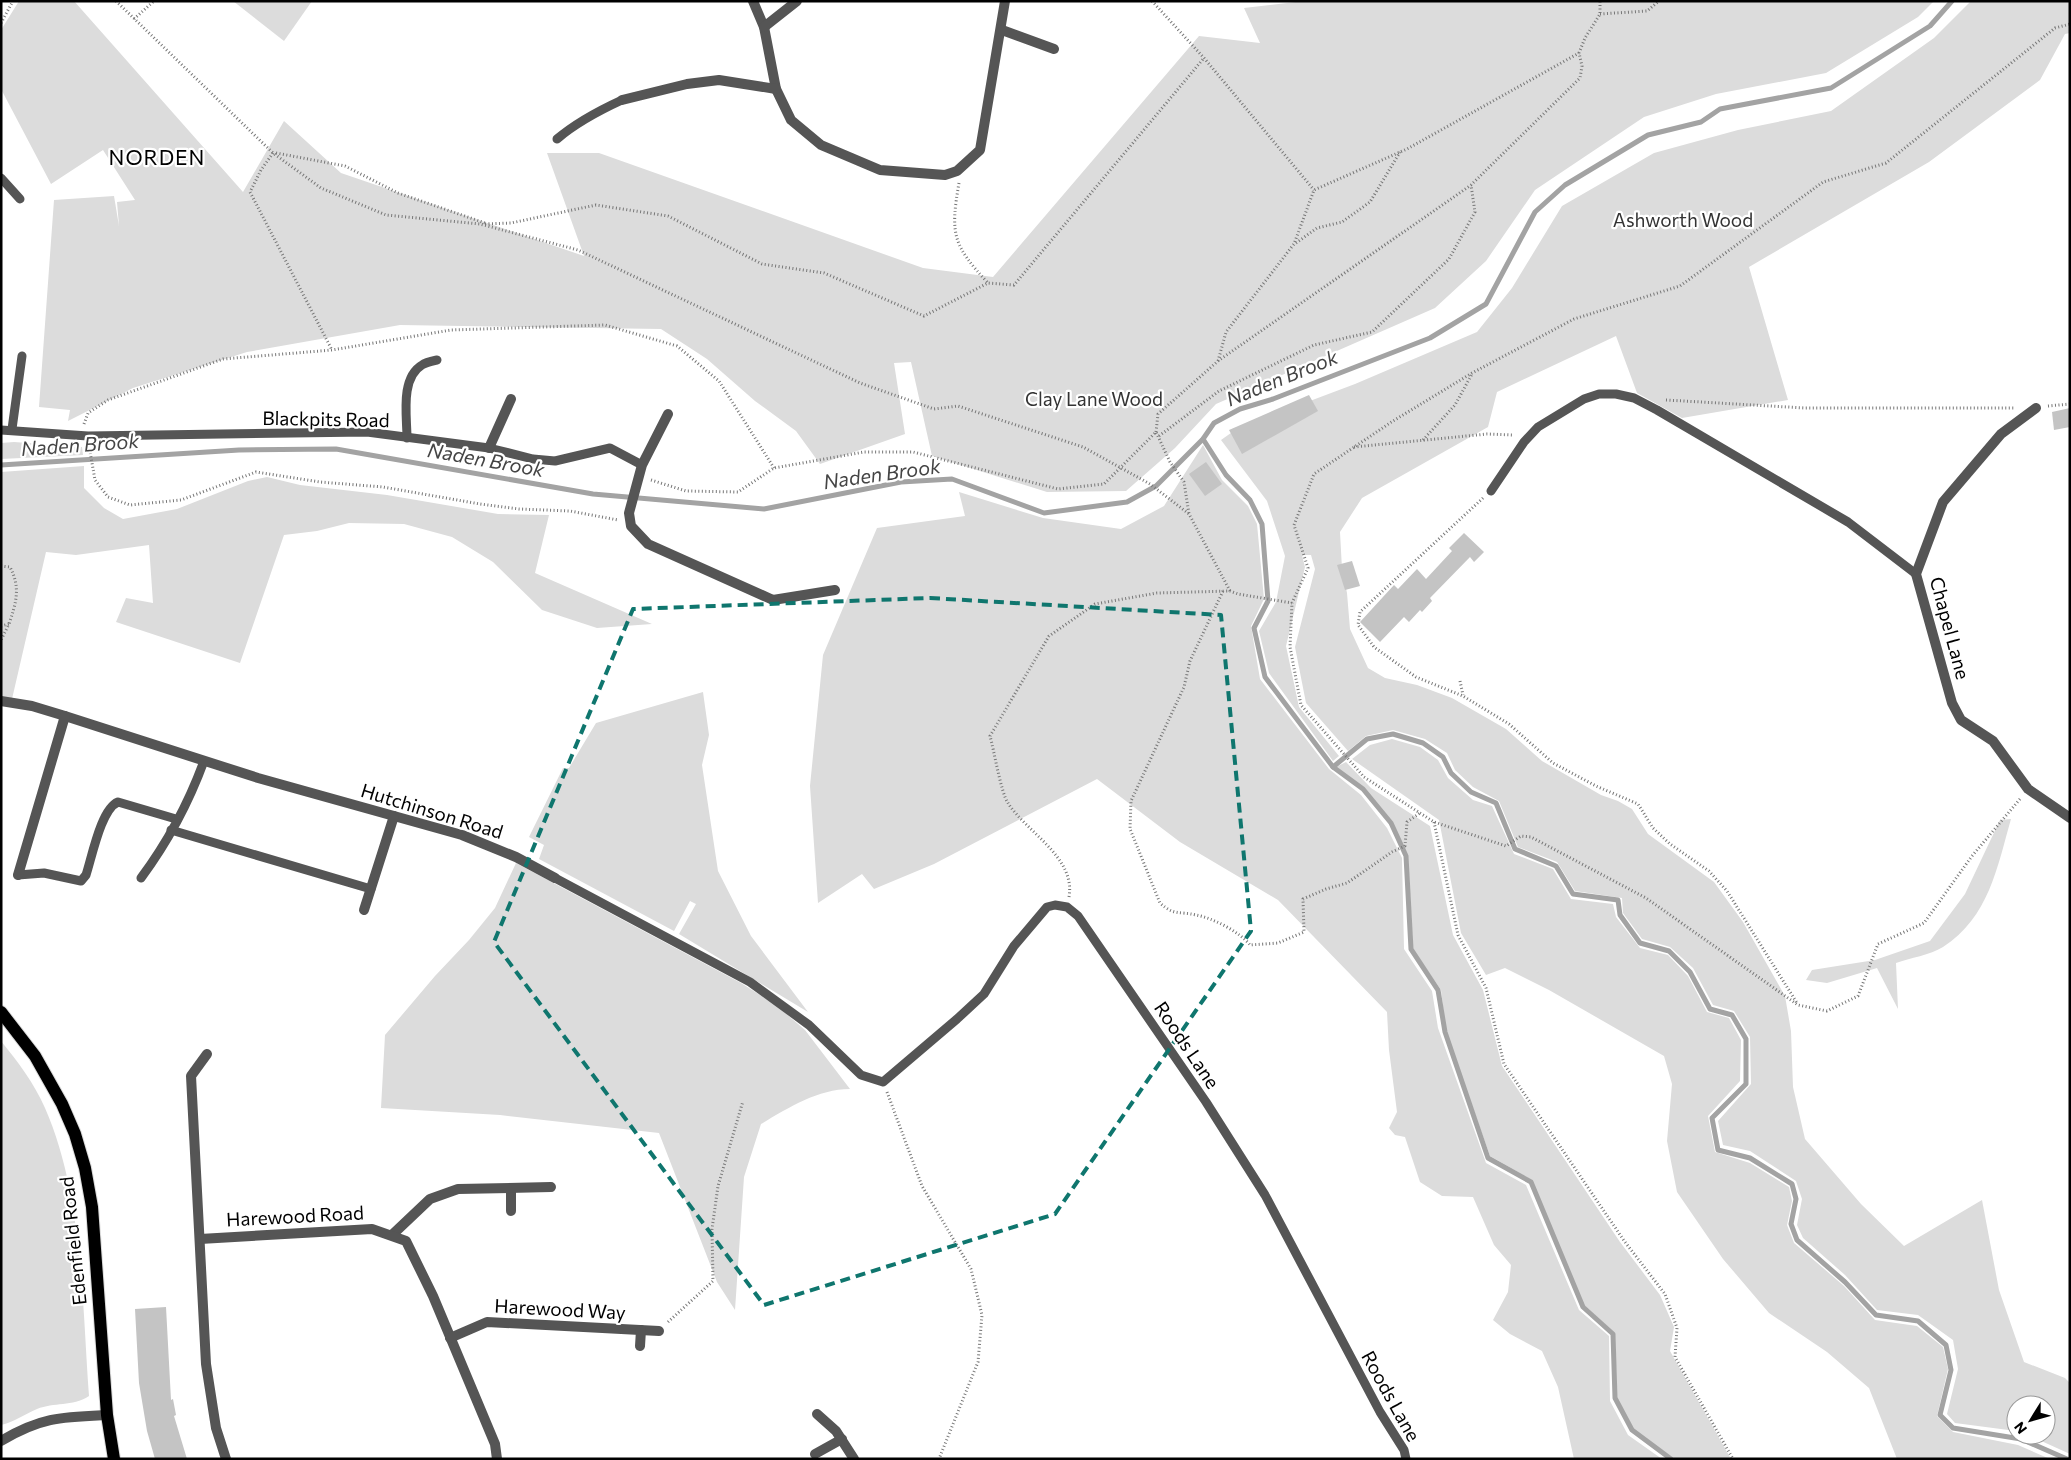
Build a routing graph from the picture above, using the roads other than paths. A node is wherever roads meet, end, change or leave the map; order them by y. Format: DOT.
graph roads {
  1 [pos="753,1"];
  2 [pos="797,1"];
  3 [pos="1005,1"];
  4 [pos="764,26"];
  5 [pos="1002,30"];
  6 [pos="1054,49"];
  7 [pos="776,89"];
  8 [pos="622,100"];
  9 [pos="557,139"];
  10 [pos="1,178"];
  11 [pos="20,199"];
  12 [pos="22,356"];
  13 [pos="437,360"];
  14 [pos="511,399"];
  15 [pos="2036,408"];
  16 [pos="668,414"];
  17 [pos="1,430"];
  18 [pos="12,430"];
  19 [pos="407,438"];
  20 [pos="489,448"];
  21 [pos="642,465"];
  22 [pos="1490,491"];
  23 [pos="1916,574"];
  24 [pos="835,590"];
  25 [pos="1,701"];
  26 [pos="65,716"];
  27 [pos="204,761"];
  28 [pos="394,816"];
  29 [pos="2070,818"];
  30 [pos="176,819"];
  31 [pos="171,830"];
  32 [pos="18,875"];
  33 [pos="141,878"];
  34 [pos="555,878"];
  35 [pos="371,889"];
  36 [pos="364,910"];
  37 [pos="1,1012"];
  38 [pos="207,1054"];
  39 [pos="884,1082"];
  40 [pos="551,1187"];
  41 [pos="511,1188"];
  42 [pos="511,1211"];
  43 [pos="392,1235"];
  44 [pos="200,1238"];
  45 [pos="641,1330"];
  46 [pos="659,1331"];
  47 [pos="450,1338"];
  48 [pos="640,1346"];
  49 [pos="817,1414"];
  50 [pos="107,1415"];
  51 [pos="842,1439"];
  52 [pos="1,1441"];
  53 [pos="815,1454"];
  54 [pos="114,1459"];
  55 [pos="226,1459"];
  56 [pos="497,1459"];
  57 [pos="854,1459"];
  58 [pos="1406,1459"];
  1 -- 4 [label="street"];
  2 -- 4 [label="street"];
  3 -- 5 [label="street"];
  4 -- 7 [label="street"];
  5 -- 6 [label="street"];
  5 -- 7 [label="street"];
  7 -- 8 [label="street"];
  8 -- 9 [label="lane"];
  10 -- 11 [label="lane"];
  12 -- 18 [label="lane"];
  13 -- 19 [label="lane"];
  14 -- 20 [label="street"];
  15 -- 23 [label="street, Chapel Lane"];
  16 -- 21 [label="street"];
  17 -- 18 [label="lane, Blackpits Road"];
  18 -- 19 [label="lane, Blackpits Road"];
  19 -- 20 [label="lane, Blackpits Road"];
  20 -- 21 [label="lane, Blackpits Road"];
  21 -- 24 [label="street"];
  22 -- 23 [label="lane"];
  23 -- 29 [label="street, Chapel Lane"];
  25 -- 26 [label="street, Hutchinson Road"];
  26 -- 27 [label="street, Hutchinson Road"];
  26 -- 32 [label="street"];
  27 -- 28 [label="street, Hutchinson Road"];
  27 -- 30 [label="lane"];
  28 -- 34 [label="street, Hutchinson Road"];
  28 -- 35 [label="street"];
  30 -- 31 [label="lane"];
  30 -- 32 [label="lane"];
  31 -- 33 [label="lane"];
  31 -- 35 [label="lane"];
  34 -- 39 [label="lane, Hutchinson Road"];
  35 -- 36 [label="street"];
  37 -- 50 [label="main road, Edenfield Road"];
  38 -- 44 [label="street"];
  39 -- 58 [label="lane, Roods Lane"];
  40 -- 41 [label="street"];
  41 -- 42 [label="street"];
  41 -- 43 [label="street"];
  43 -- 44 [label="street, Harewood Road"];
  43 -- 47 [label="street, Harewood Road"];
  44 -- 55 [label="street"];
  45 -- 46 [label="street, Harewood Way"];
  45 -- 47 [label="street, Harewood Way"];
  45 -- 48 [label="street, Harewood Way"];
  47 -- 56 [label="street, Harewood Road"];
  49 -- 51 [label="street"];
  50 -- 52 [label="street"];
  50 -- 54 [label="main road, Edenfield Road"];
  51 -- 53 [label="street"];
  51 -- 57 [label="street"];
}
